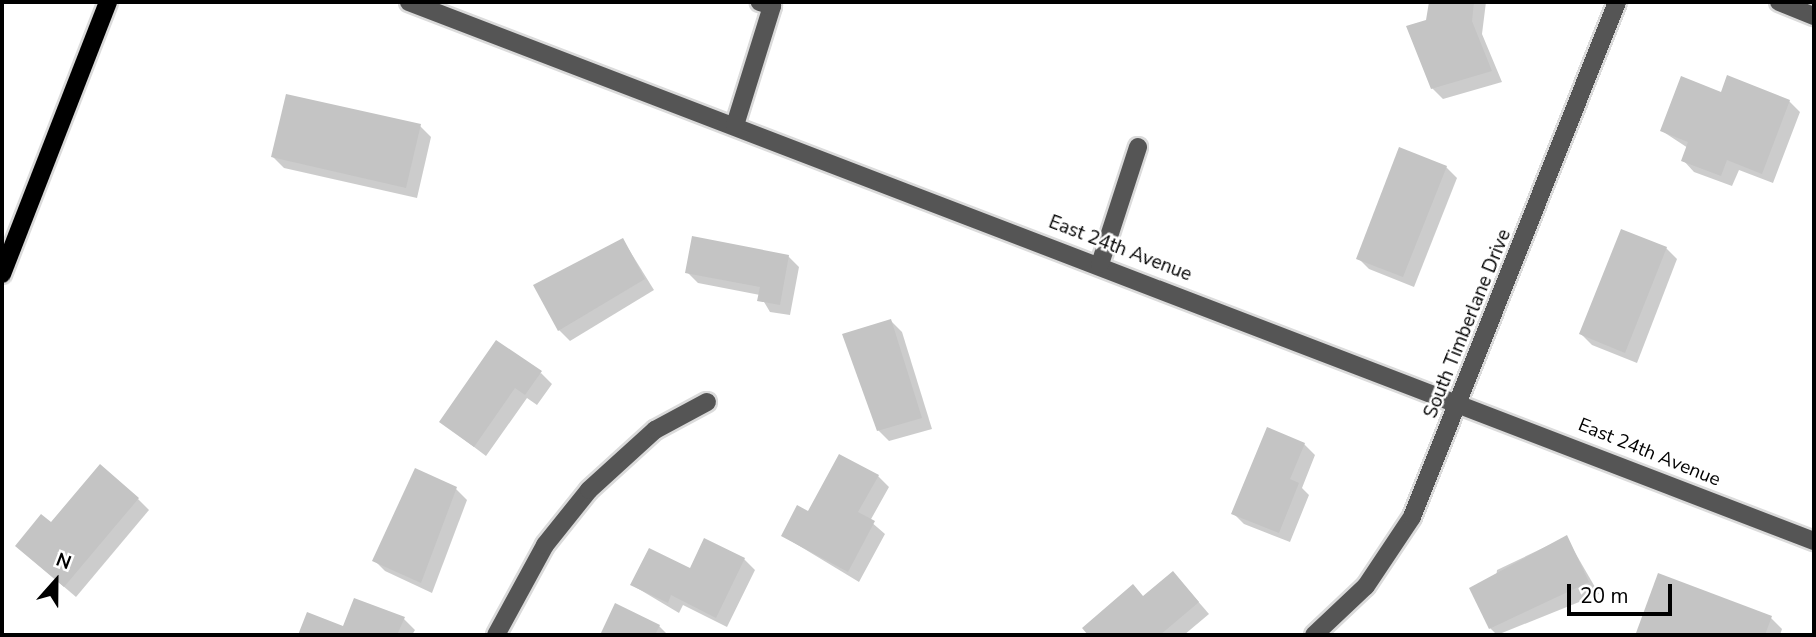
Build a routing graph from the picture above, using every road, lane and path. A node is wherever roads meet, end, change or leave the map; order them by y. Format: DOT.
graph roads {
  1 [pos="108,2"];
  2 [pos="409,2"];
  3 [pos="760,2"];
  4 [pos="1617,2"];
  5 [pos="1779,2"];
  6 [pos="1814,16"];
  7 [pos="735,125"];
  8 [pos="1138,147"];
  9 [pos="1100,264"];
  10 [pos="2,274"];
  11 [pos="1462,401"];
  12 [pos="707,402"];
  13 [pos="1814,541"];
  14 [pos="496,635"];
  15 [pos="1314,635"];
  1 -- 10 [label="main road"];
  2 -- 7 [label="street, East 24th Avenue"];
  3 -- 7 [label="street"];
  4 -- 11 [label="street, South Timberlane Drive"];
  5 -- 6 [label="street"];
  7 -- 9 [label="street, East 24th Avenue"];
  8 -- 9 [label="street"];
  9 -- 11 [label="street, East 24th Avenue"];
  11 -- 13 [label="street, East 24th Avenue"];
  11 -- 15 [label="street, South Timberlane Drive"];
  12 -- 14 [label="street"];
}
